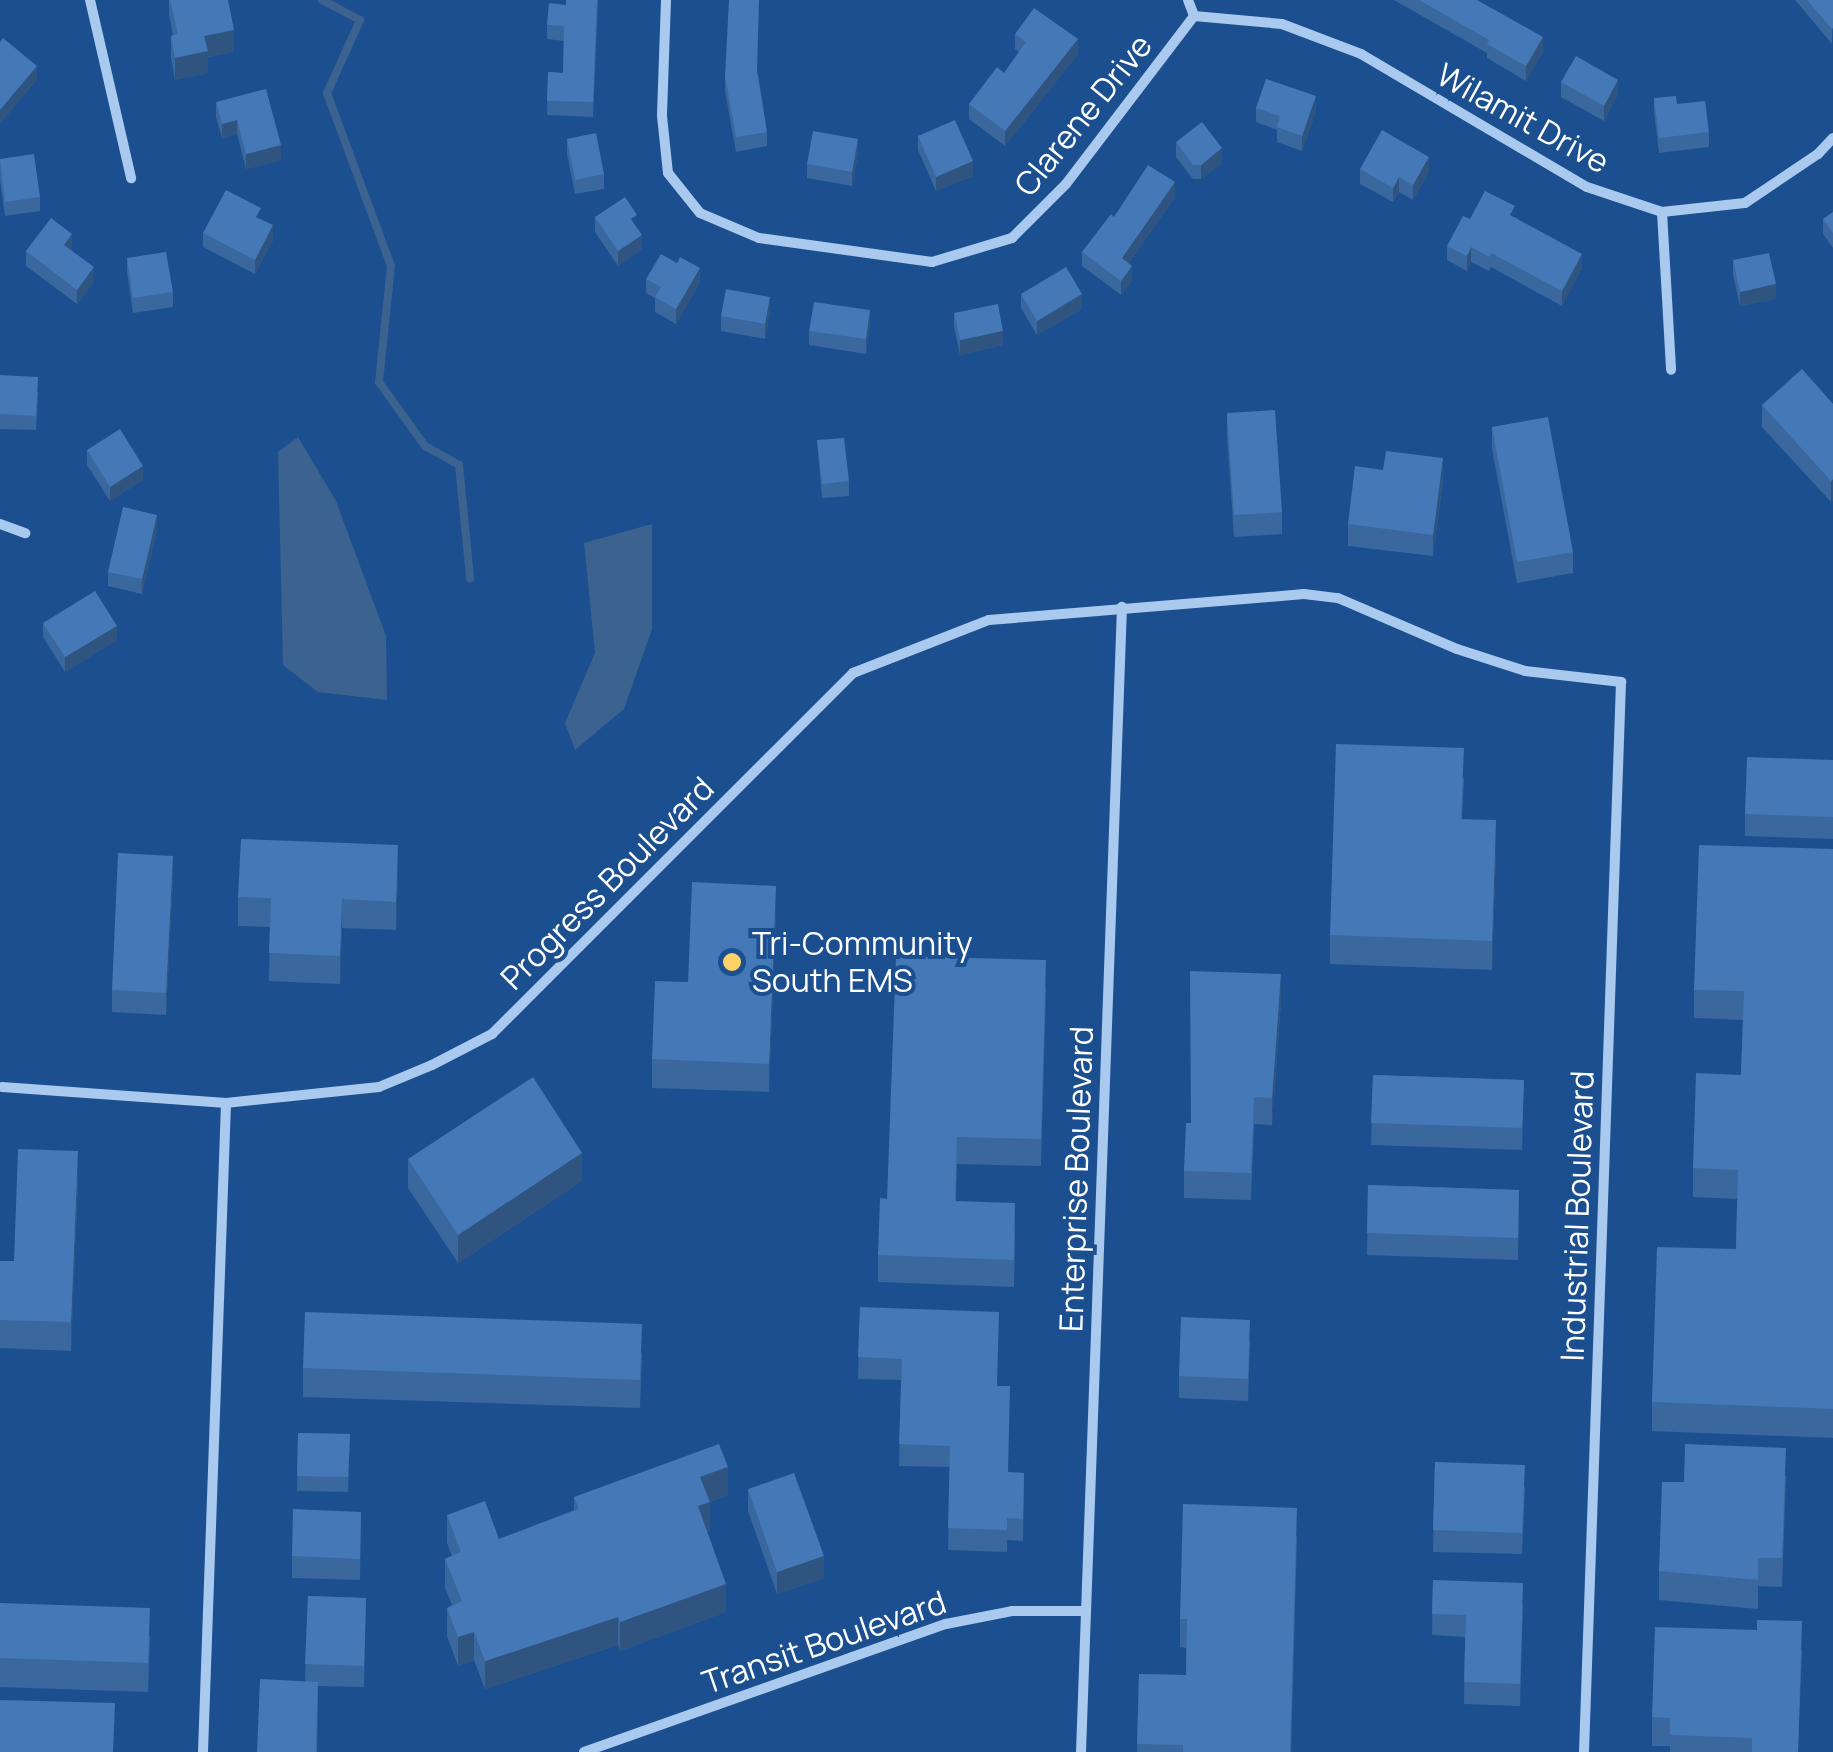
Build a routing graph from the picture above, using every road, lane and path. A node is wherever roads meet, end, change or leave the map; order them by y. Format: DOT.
graph roads {
  1 [pos="90,0"];
  2 [pos="666,0"];
  3 [pos="1188,0"];
  4 [pos="1194,16"];
  5 [pos="1833,138"];
  6 [pos="131,178"];
  7 [pos="1662,212"];
  8 [pos="1672,370"];
  9 [pos="0,524"];
  10 [pos="25,533"];
  11 [pos="1122,607"];
  12 [pos="1621,682"];
  13 [pos="2,1087"];
  14 [pos="226,1102"];
  15 [pos="1086,1611"];
  16 [pos="203,1752"];
  17 [pos="584,1752"];
  18 [pos="1081,1752"];
  19 [pos="1584,1752"];
  1 -- 6 [label="street"];
  2 -- 4 [label="street, Clarene Drive"];
  3 -- 4 [label="street"];
  4 -- 7 [label="street, Wilamit Drive"];
  5 -- 7 [label="street, Wilamit Drive"];
  7 -- 8 [label="street"];
  9 -- 10 [label="street"];
  11 -- 12 [label="street, Progress Boulevard"];
  11 -- 14 [label="street, Progress Boulevard"];
  11 -- 15 [label="street, Enterprise Boulevard"];
  12 -- 19 [label="street, Industrial Boulevard"];
  13 -- 14 [label="street, Progress Boulevard"];
  14 -- 16 [label="street"];
  15 -- 17 [label="street, Transit Boulevard"];
  15 -- 18 [label="street, Enterprise Boulevard"];
}
